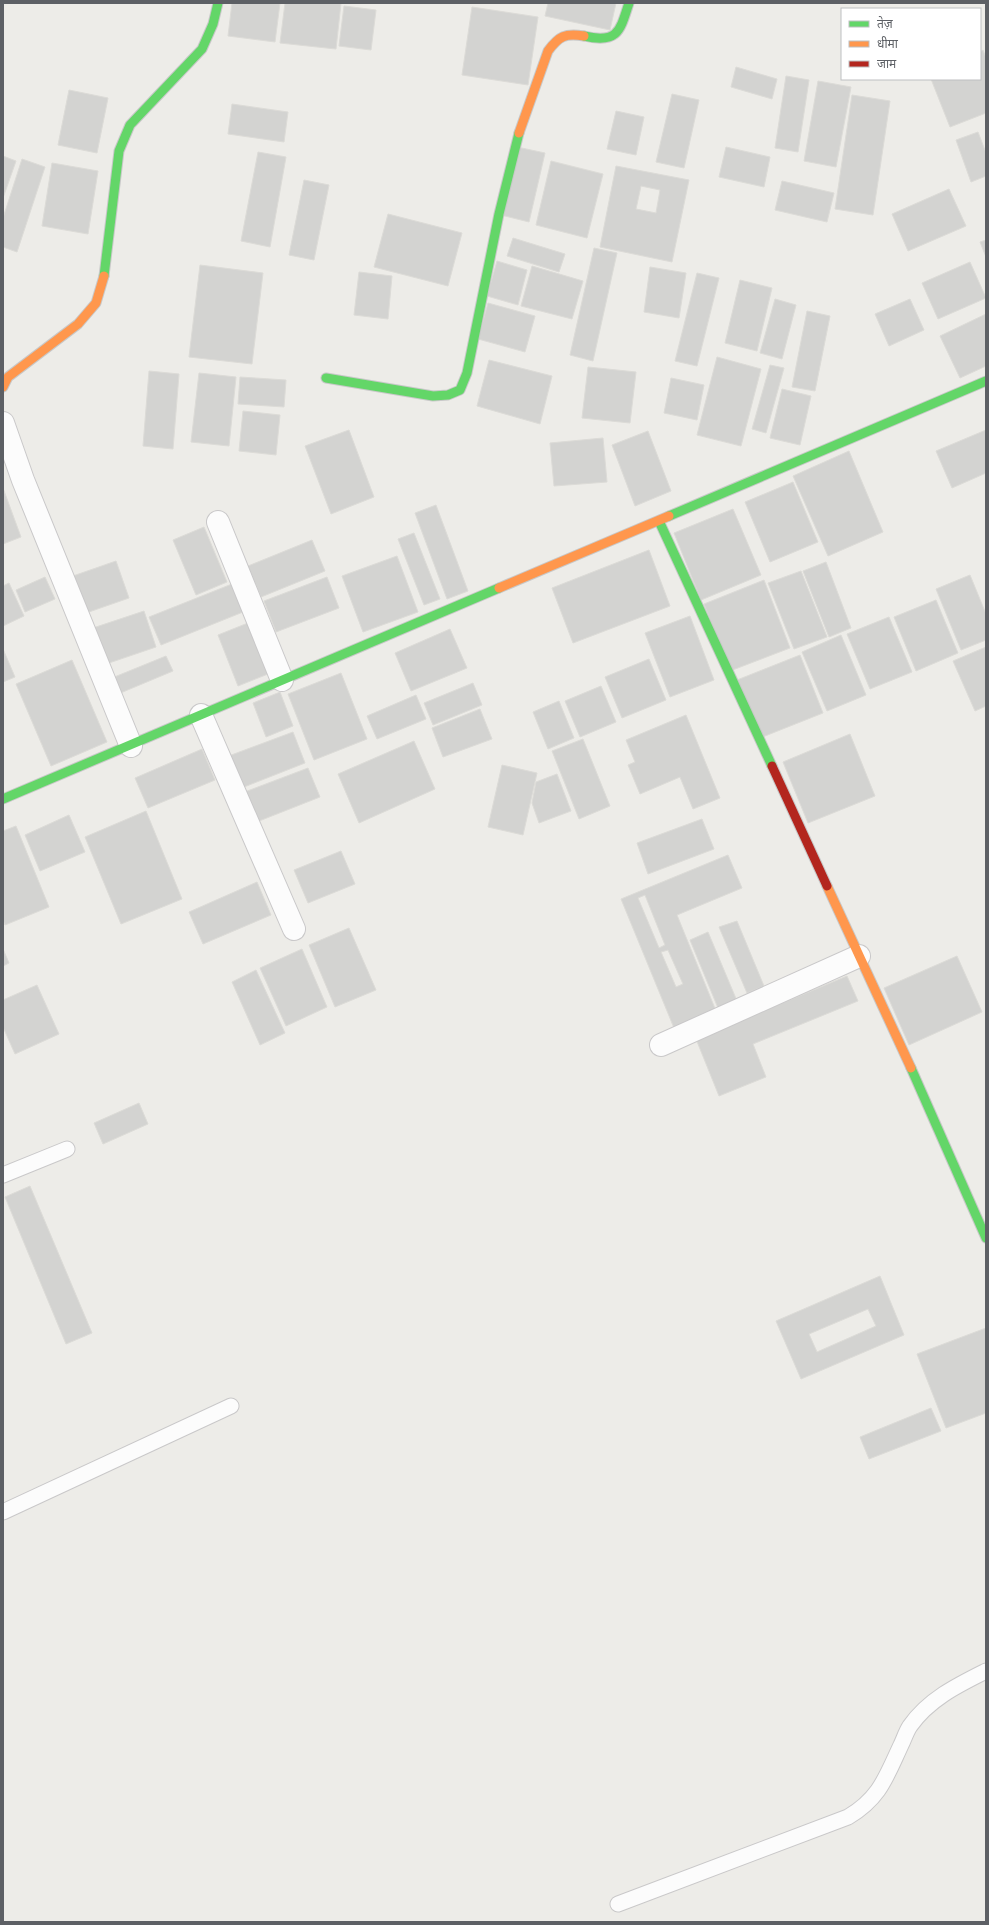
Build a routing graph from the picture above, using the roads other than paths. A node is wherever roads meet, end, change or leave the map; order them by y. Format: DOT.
graph roads {
  1 [pos="218,3"];
  2 [pos="629,3"];
  3 [pos="326,378"];
  4 [pos="986,380"];
  5 [pos="3,387"];
  6 [pos="3,423"];
  7 [pos="659,521"];
  8 [pos="218,522"];
  9 [pos="282,680"];
  10 [pos="201,716"];
  11 [pos="131,746"];
  12 [pos="3,799"];
  13 [pos="294,928"];
  14 [pos="858,956"];
  15 [pos="661,1045"];
  16 [pos="67,1149"];
  17 [pos="3,1175"];
  18 [pos="986,1238"];
  19 [pos="231,1406"];
  20 [pos="3,1512"];
  21 [pos="986,1671"];
  22 [pos="618,1904"];
  1 -- 5 [label="street"];
  2 -- 3 [label="street"];
  4 -- 7 [label="street"];
  6 -- 11 [label="street"];
  7 -- 9 [label="street"];
  7 -- 14 [label="street"];
  8 -- 9 [label="street"];
  9 -- 10 [label="street"];
  10 -- 11 [label="street"];
  10 -- 13 [label="street"];
  11 -- 12 [label="street"];
  14 -- 15 [label="street"];
  14 -- 18 [label="street"];
  16 -- 17 [label="lane"];
  19 -- 20 [label="lane"];
  21 -- 22 [label="lane"];
}
